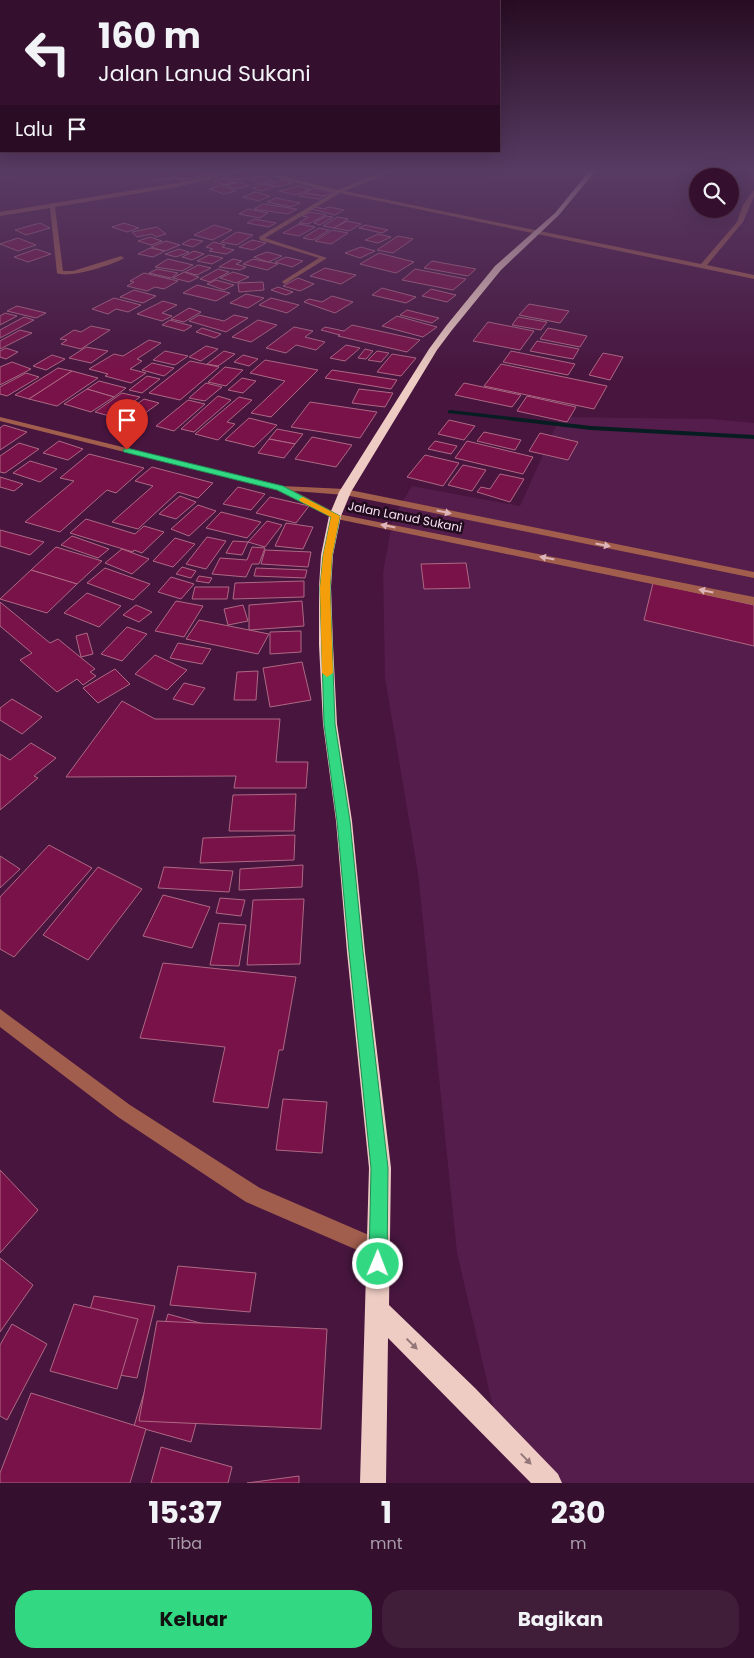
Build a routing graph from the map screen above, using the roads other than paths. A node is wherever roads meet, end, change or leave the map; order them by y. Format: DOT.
graph roads {
  1 [pos="55,238"];
  2 [pos="262,238"];
  3 [pos="532,238"];
  4 [pos="564,238"];
  5 [pos="726,238"];
  6 [pos="121,258"];
  7 [pos="703,266"];
  8 [pos="754,277"];
  9 [pos="284,282"];
  10 [pos="0,419"];
  11 [pos="280,488"];
  12 [pos="345,492"];
  13 [pos="335,516"];
  14 [pos="754,574"];
  15 [pos="754,601"];
  16 [pos="0,1017"];
  17 [pos="378,1249"];
  18 [pos="377,1310"];
  19 [pos="373,1483"];
  20 [pos="549,1483"];
  1 -- 6 [label="street"];
  2 -- 9 [label="street"];
  3 -- 12 [label="highway"];
  4 -- 7 [label="street"];
  5 -- 7 [label="street"];
  7 -- 8 [label="street"];
  10 -- 11 [label="street, Jalan Lanud Sukani"];
  11 -- 12 [label="street"];
  11 -- 13 [label="street, Jalan Lanud Sukani"];
  12 -- 13 [label="highway"];
  12 -- 14 [label="street, one-way"];
  15 -- 13 [label="street, Jalan Lanud Sukani, one-way"];
  13 -- 17 [label="highway"];
  16 -- 17 [label="street"];
  17 -- 18 [label="highway"];
  18 -- 19 [label="highway"];
  18 -- 20 [label="highway, one-way"];
}
